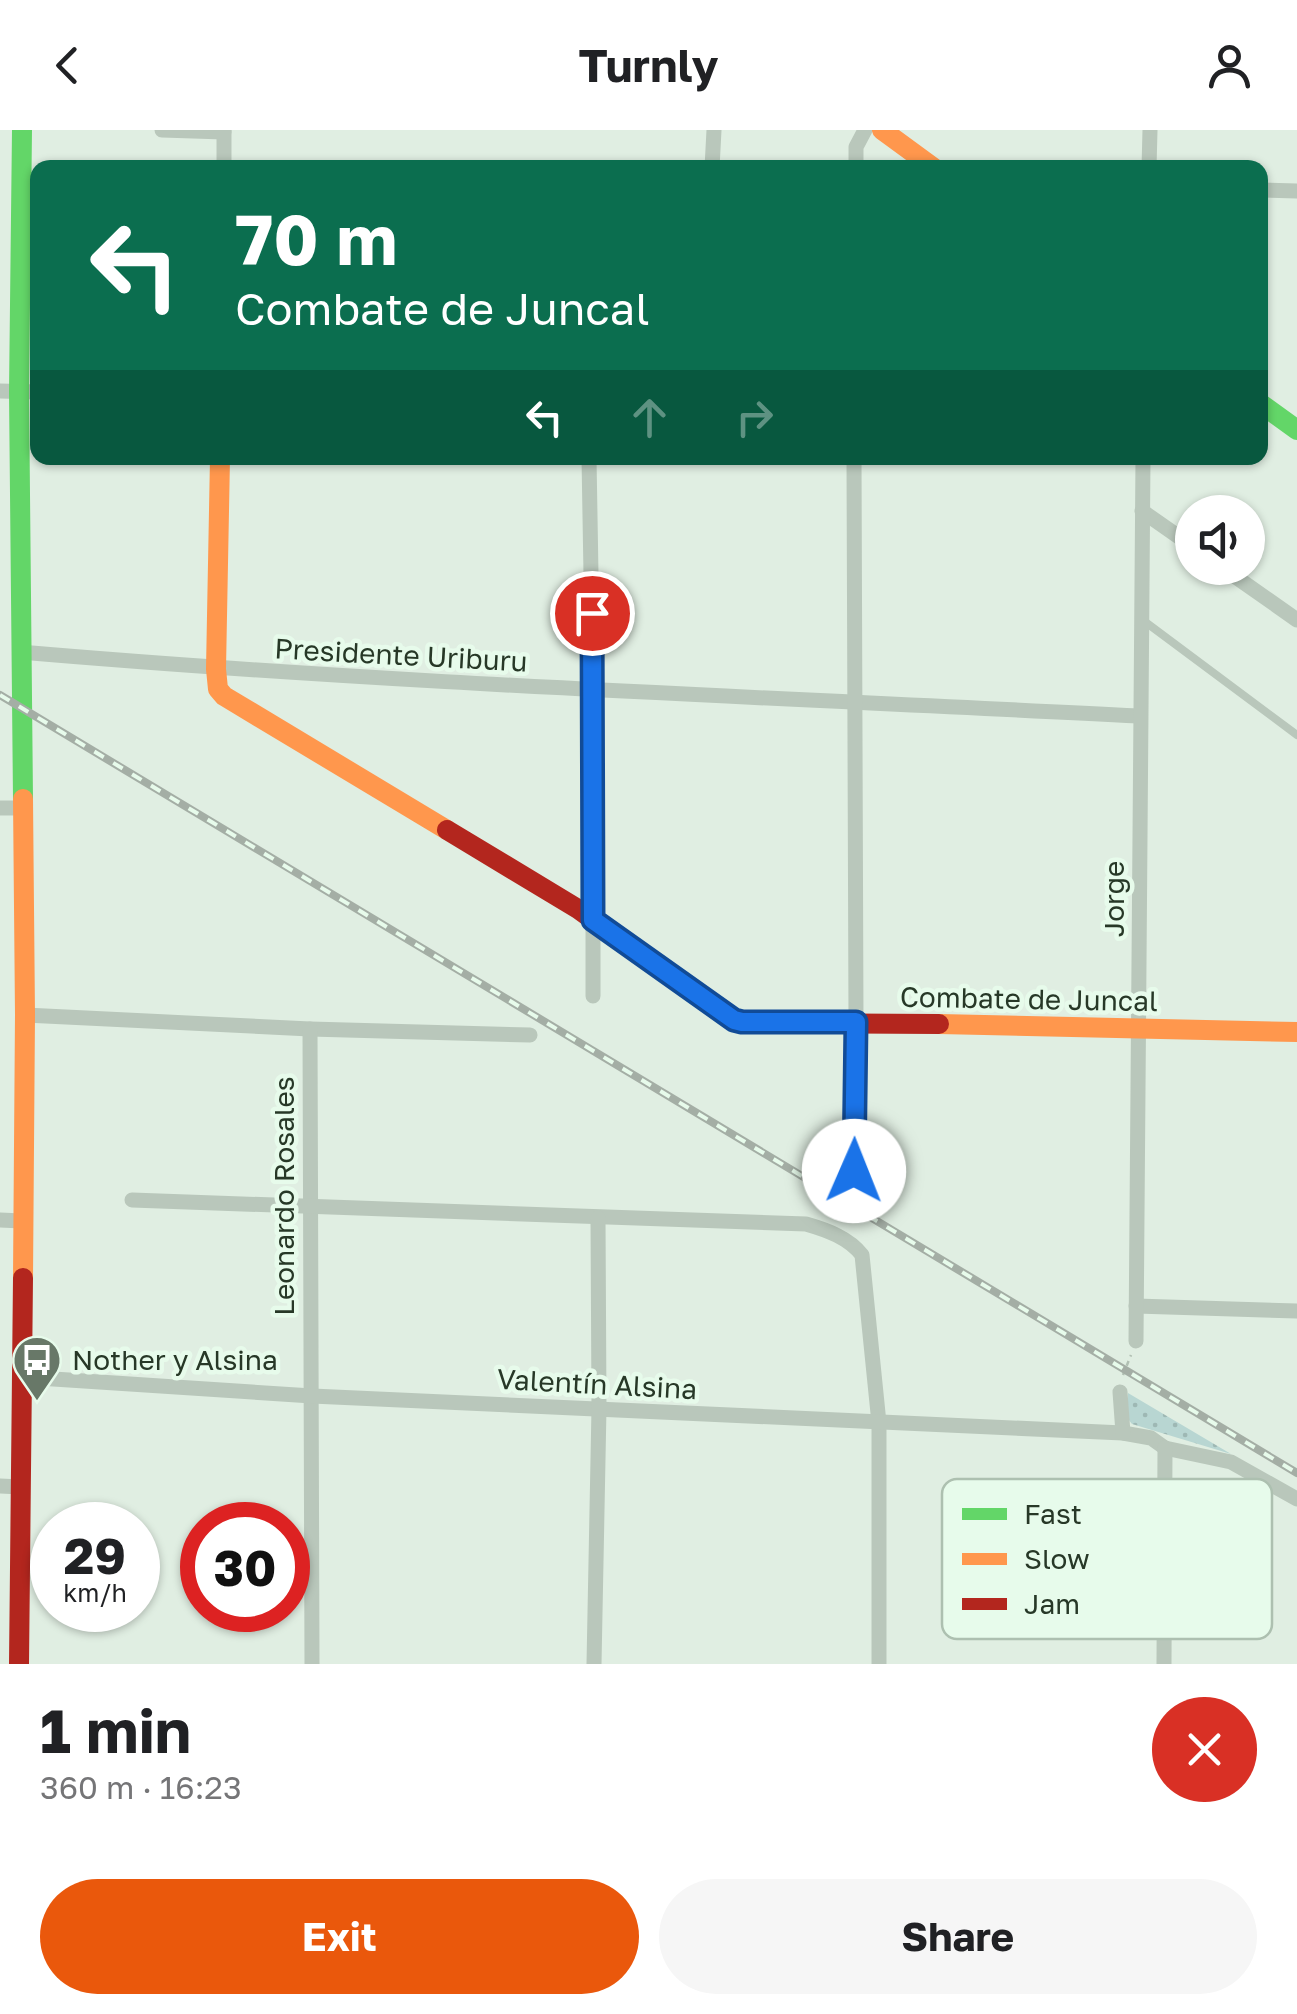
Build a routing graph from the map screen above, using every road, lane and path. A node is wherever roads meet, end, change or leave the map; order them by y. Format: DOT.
graph roads {
  1 [pos="22,130"];
  2 [pos="162,130"];
  3 [pos="714,130"];
  4 [pos="865,130"];
  5 [pos="882,130"];
  6 [pos="1150,130"];
  7 [pos="224,131"];
  8 [pos="224,160"];
  9 [pos="712,160"];
  10 [pos="856,160"];
  11 [pos="923,160"];
  12 [pos="1150,160"];
  13 [pos="1268,190"];
  14 [pos="1297,191"];
  15 [pos="19,392"];
  16 [pos="1268,410"];
  17 [pos="1297,430"];
  18 [pos="220,465"];
  19 [pos="589,465"];
  20 [pos="854,465"];
  21 [pos="1142,465"];
  22 [pos="1142,511"];
  23 [pos="1175,534"];
  24 [pos="1247,585"];
  25 [pos="1140,618"];
  26 [pos="1297,620"];
  27 [pos="20,652"];
  28 [pos="216,669"];
  29 [pos="593,691"];
  30 [pos="856,702"];
  31 [pos="1139,716"];
  32 [pos="1297,735"];
  33 [pos="0,808"];
  34 [pos="24,808"];
  35 [pos="593,920"];
  36 [pos="593,996"];
  37 [pos="25,1015"];
  38 [pos="856,1022"];
  39 [pos="310,1028"];
  40 [pos="1138,1029"];
  41 [pos="1297,1032"];
  42 [pos="530,1035"];
  43 [pos="854,1171"];
  44 [pos="132,1200"];
  45 [pos="312,1208"];
  46 [pos="598,1218"];
  47 [pos="0,1220"];
  48 [pos="22,1221"];
  49 [pos="1136,1306"];
  50 [pos="1297,1311"];
  51 [pos="1136,1341"];
  52 [pos="23,1377"];
  53 [pos="1120,1392"];
  54 [pos="312,1396"];
  55 [pos="599,1408"];
  56 [pos="879,1423"];
  57 [pos="1123,1434"];
  58 [pos="1164,1448"];
  59 [pos="1164,1479"];
  60 [pos="1261,1479"];
  61 [pos="1272,1485"];
  62 [pos="11,1487"];
  63 [pos="1297,1499"];
  64 [pos="19,1664"];
  65 [pos="312,1664"];
  66 [pos="594,1664"];
  67 [pos="879,1664"];
  1 -- 15 [label="street"];
  2 -- 7 [label="street"];
  3 -- 9 [label="street"];
  4 -- 10 [label="street"];
  5 -- 11 [label="street"];
  6 -- 12 [label="street"];
  7 -- 8 [label="street"];
  13 -- 14 [label="street"];
  15 -- 27 [label="street"];
  16 -- 17 [label="street"];
  18 -- 28 [label="street"];
  19 -- 29 [label="street"];
  20 -- 30 [label="street"];
  21 -- 22 [label="street, Jorge"];
  22 -- 23 [label="street"];
  22 -- 25 [label="street, Jorge"];
  24 -- 26 [label="street"];
  25 -- 31 [label="street, Jorge"];
  25 -- 32 [label="lane"];
  27 -- 28 [label="street, Presidente Uriburu"];
  27 -- 34 [label="street"];
  28 -- 29 [label="street, Presidente Uriburu"];
  28 -- 35 [label="street, Combate de Juncal"];
  29 -- 30 [label="street, Presidente Uriburu"];
  29 -- 35 [label="street"];
  30 -- 31 [label="street, Presidente Uriburu"];
  30 -- 38 [label="street"];
  31 -- 40 [label="street, Jorge"];
  33 -- 34 [label="street"];
  34 -- 37 [label="street"];
  35 -- 36 [label="street"];
  35 -- 38 [label="street, Combate de Juncal"];
  37 -- 39 [label="street"];
  37 -- 48 [label="street"];
  38 -- 40 [label="street, Combate de Juncal"];
  38 -- 43 [label="street"];
  39 -- 42 [label="street"];
  39 -- 45 [label="street, Leonardo Rosales"];
  40 -- 41 [label="street, Combate de Juncal"];
  40 -- 49 [label="street, Jorge"];
  44 -- 45 [label="street"];
  45 -- 46 [label="street"];
  45 -- 54 [label="street, Leonardo Rosales"];
  46 -- 55 [label="street"];
  46 -- 56 [label="street"];
  47 -- 48 [label="street"];
  48 -- 52 [label="street"];
  49 -- 50 [label="street"];
  49 -- 51 [label="street, Jorge"];
  51 -- 53 [label="path"];
  52 -- 54 [label="street, Valentín Alsina"];
  52 -- 62 [label="street"];
  53 -- 57 [label="street"];
  54 -- 55 [label="street, Valentín Alsina"];
  54 -- 65 [label="street, Leonardo Rosales"];
  55 -- 56 [label="street, Valentín Alsina"];
  55 -- 66 [label="street"];
  56 -- 57 [label="street, Valentín Alsina"];
  56 -- 67 [label="street"];
  57 -- 58 [label="street, Valentín Alsina"];
  58 -- 59 [label="street"];
  58 -- 60 [label="street, Valentín Alsina"];
  61 -- 63 [label="street, Valentín Alsina"];
  62 -- 64 [label="street"];
}
